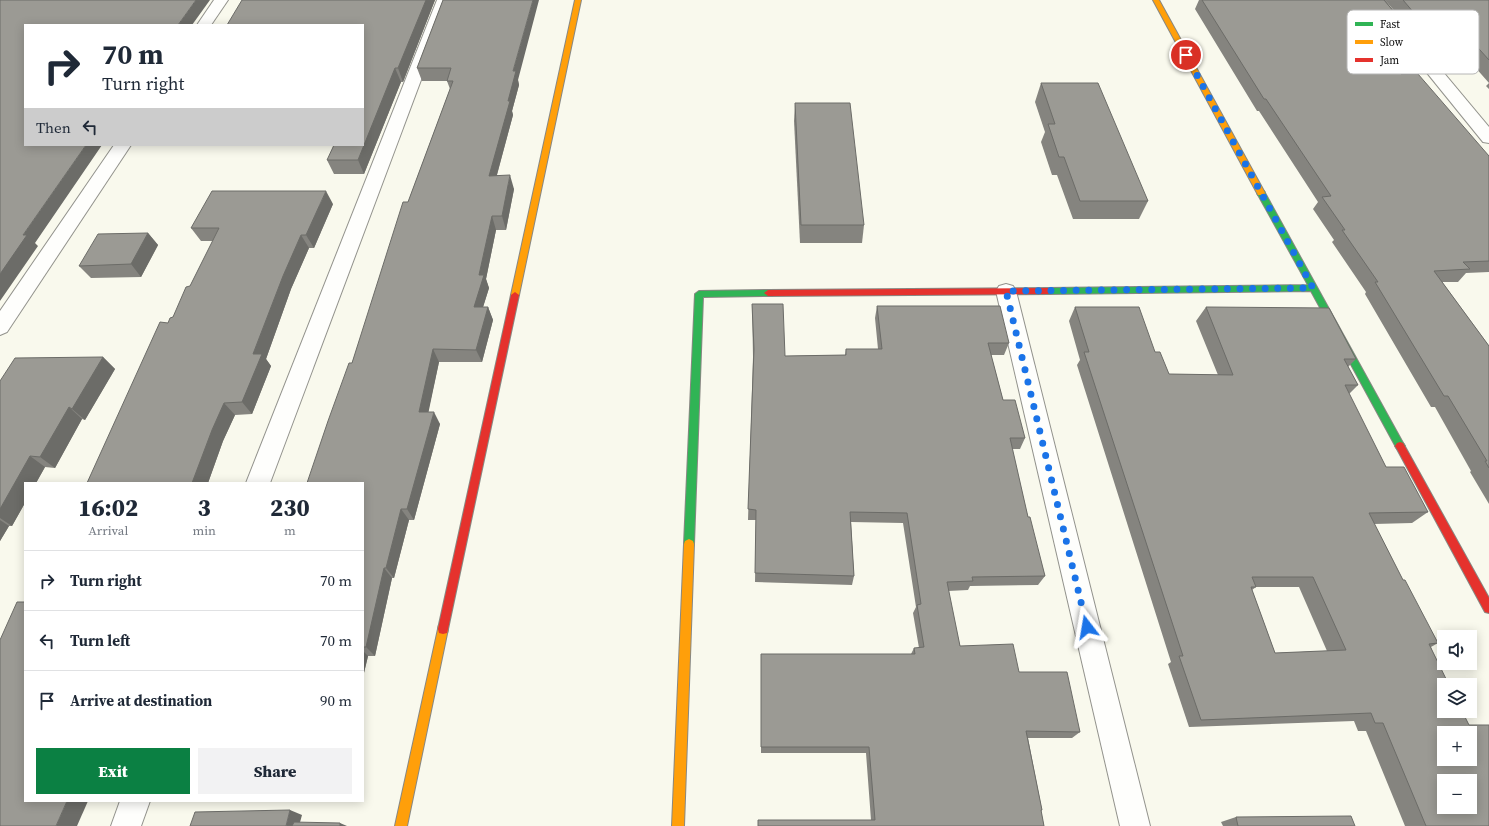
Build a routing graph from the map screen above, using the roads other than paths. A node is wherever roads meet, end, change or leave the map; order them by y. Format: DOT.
graph roads {
  1 [pos="221,0"];
  2 [pos="444,0"];
  3 [pos="578,0"];
  4 [pos="1156,0"];
  5 [pos="1375,0"];
  6 [pos="1383,10"];
  7 [pos="205,24"];
  8 [pos="1436,74"];
  9 [pos="1489,138"];
  10 [pos="122,146"];
  11 [pos="1313,288"];
  12 [pos="1006,291"];
  13 [pos="0,327"];
  14 [pos="258,482"];
  15 [pos="1489,608"];
  16 [pos="135,802"];
  17 [pos="126,826"];
  18 [pos="401,826"];
  19 [pos="678,826"];
  20 [pos="1135,826"];
  1 -- 7 [label="street"];
  2 -- 14 [label="street"];
  3 -- 18 [label="street"];
  4 -- 11 [label="street"];
  5 -- 6 [label="street"];
  8 -- 9 [label="street"];
  10 -- 13 [label="street"];
  11 -- 12 [label="street"];
  11 -- 15 [label="street"];
  12 -- 19 [label="street"];
  12 -- 20 [label="street"];
  16 -- 17 [label="street"];
}
